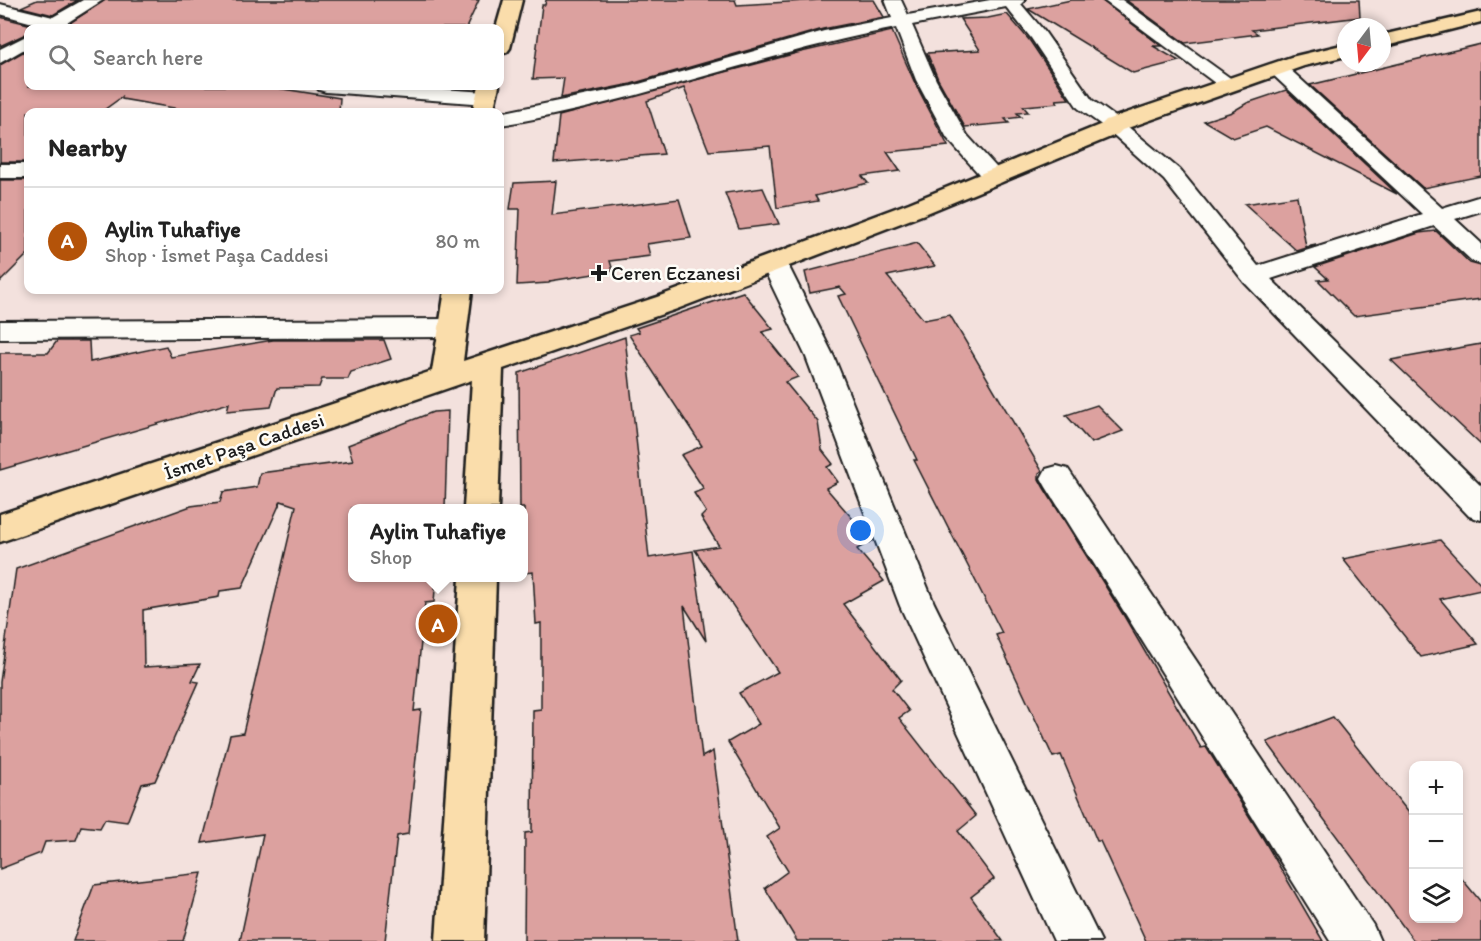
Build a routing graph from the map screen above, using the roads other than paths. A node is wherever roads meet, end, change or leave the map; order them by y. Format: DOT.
graph roads {
  1 [pos="95,0"];
  2 [pos="513,0"];
  3 [pos="893,0"];
  4 [pos="1111,0"];
  5 [pos="1014,1"];
  6 [pos="0,9"];
  7 [pos="1481,17"];
  8 [pos="904,23"];
  9 [pos="45,24"];
  10 [pos="54,24"];
  11 [pos="504,33"];
  12 [pos="1391,39"];
  13 [pos="24,45"];
  14 [pos="1337,53"];
  15 [pos="0,57"];
  16 [pos="1278,69"];
  17 [pos="1230,85"];
  18 [pos="375,90"];
  19 [pos="486,99"];
  20 [pos="504,118"];
  21 [pos="1114,125"];
  22 [pos="0,171"];
  23 [pos="24,171"];
  24 [pos="994,177"];
  25 [pos="1481,203"];
  26 [pos="1438,216"];
  27 [pos="1481,256"];
  28 [pos="774,263"];
  29 [pos="1254,276"];
  30 [pos="457,294"];
  31 [pos="453,328"];
  32 [pos="0,330"];
  33 [pos="488,364"];
  34 [pos="446,378"];
  35 [pos="1057,478"];
  36 [pos="481,504"];
  37 [pos="1481,507"];
  38 [pos="0,528"];
  39 [pos="478,582"];
  40 [pos="460,941"];
  41 [pos="1078,941"];
  42 [pos="1357,941"];
  1 -- 10 [label="street"];
  2 -- 11 [label="main road"];
  3 -- 8 [label="street"];
  4 -- 17 [label="street"];
  5 -- 8 [label="street"];
  5 -- 21 [label="street"];
  6 -- 9 [label="street"];
  7 -- 12 [label="main road"];
  8 -- 20 [label="street"];
  8 -- 24 [label="street"];
  13 -- 15 [label="street"];
  14 -- 16 [label="main road, İsmet Paşa Caddesi"];
  16 -- 17 [label="main road, İsmet Paşa Caddesi"];
  16 -- 26 [label="street"];
  17 -- 21 [label="main road, İsmet Paşa Caddesi"];
  18 -- 19 [label="street"];
  21 -- 24 [label="main road, İsmet Paşa Caddesi"];
  21 -- 29 [label="street"];
  22 -- 23 [label="street"];
  24 -- 28 [label="main road, İsmet Paşa Caddesi"];
  25 -- 26 [label="street"];
  26 -- 27 [label="street"];
  26 -- 29 [label="street"];
  28 -- 33 [label="main road, İsmet Paşa Caddesi"];
  28 -- 41 [label="street"];
  29 -- 37 [label="street"];
  30 -- 31 [label="main road"];
  31 -- 32 [label="street"];
  31 -- 34 [label="main road"];
  33 -- 34 [label="main road, İsmet Paşa Caddesi"];
  33 -- 36 [label="main road"];
  34 -- 38 [label="main road, İsmet Paşa Caddesi"];
  35 -- 42 [label="street"];
  39 -- 40 [label="main road"];
}
